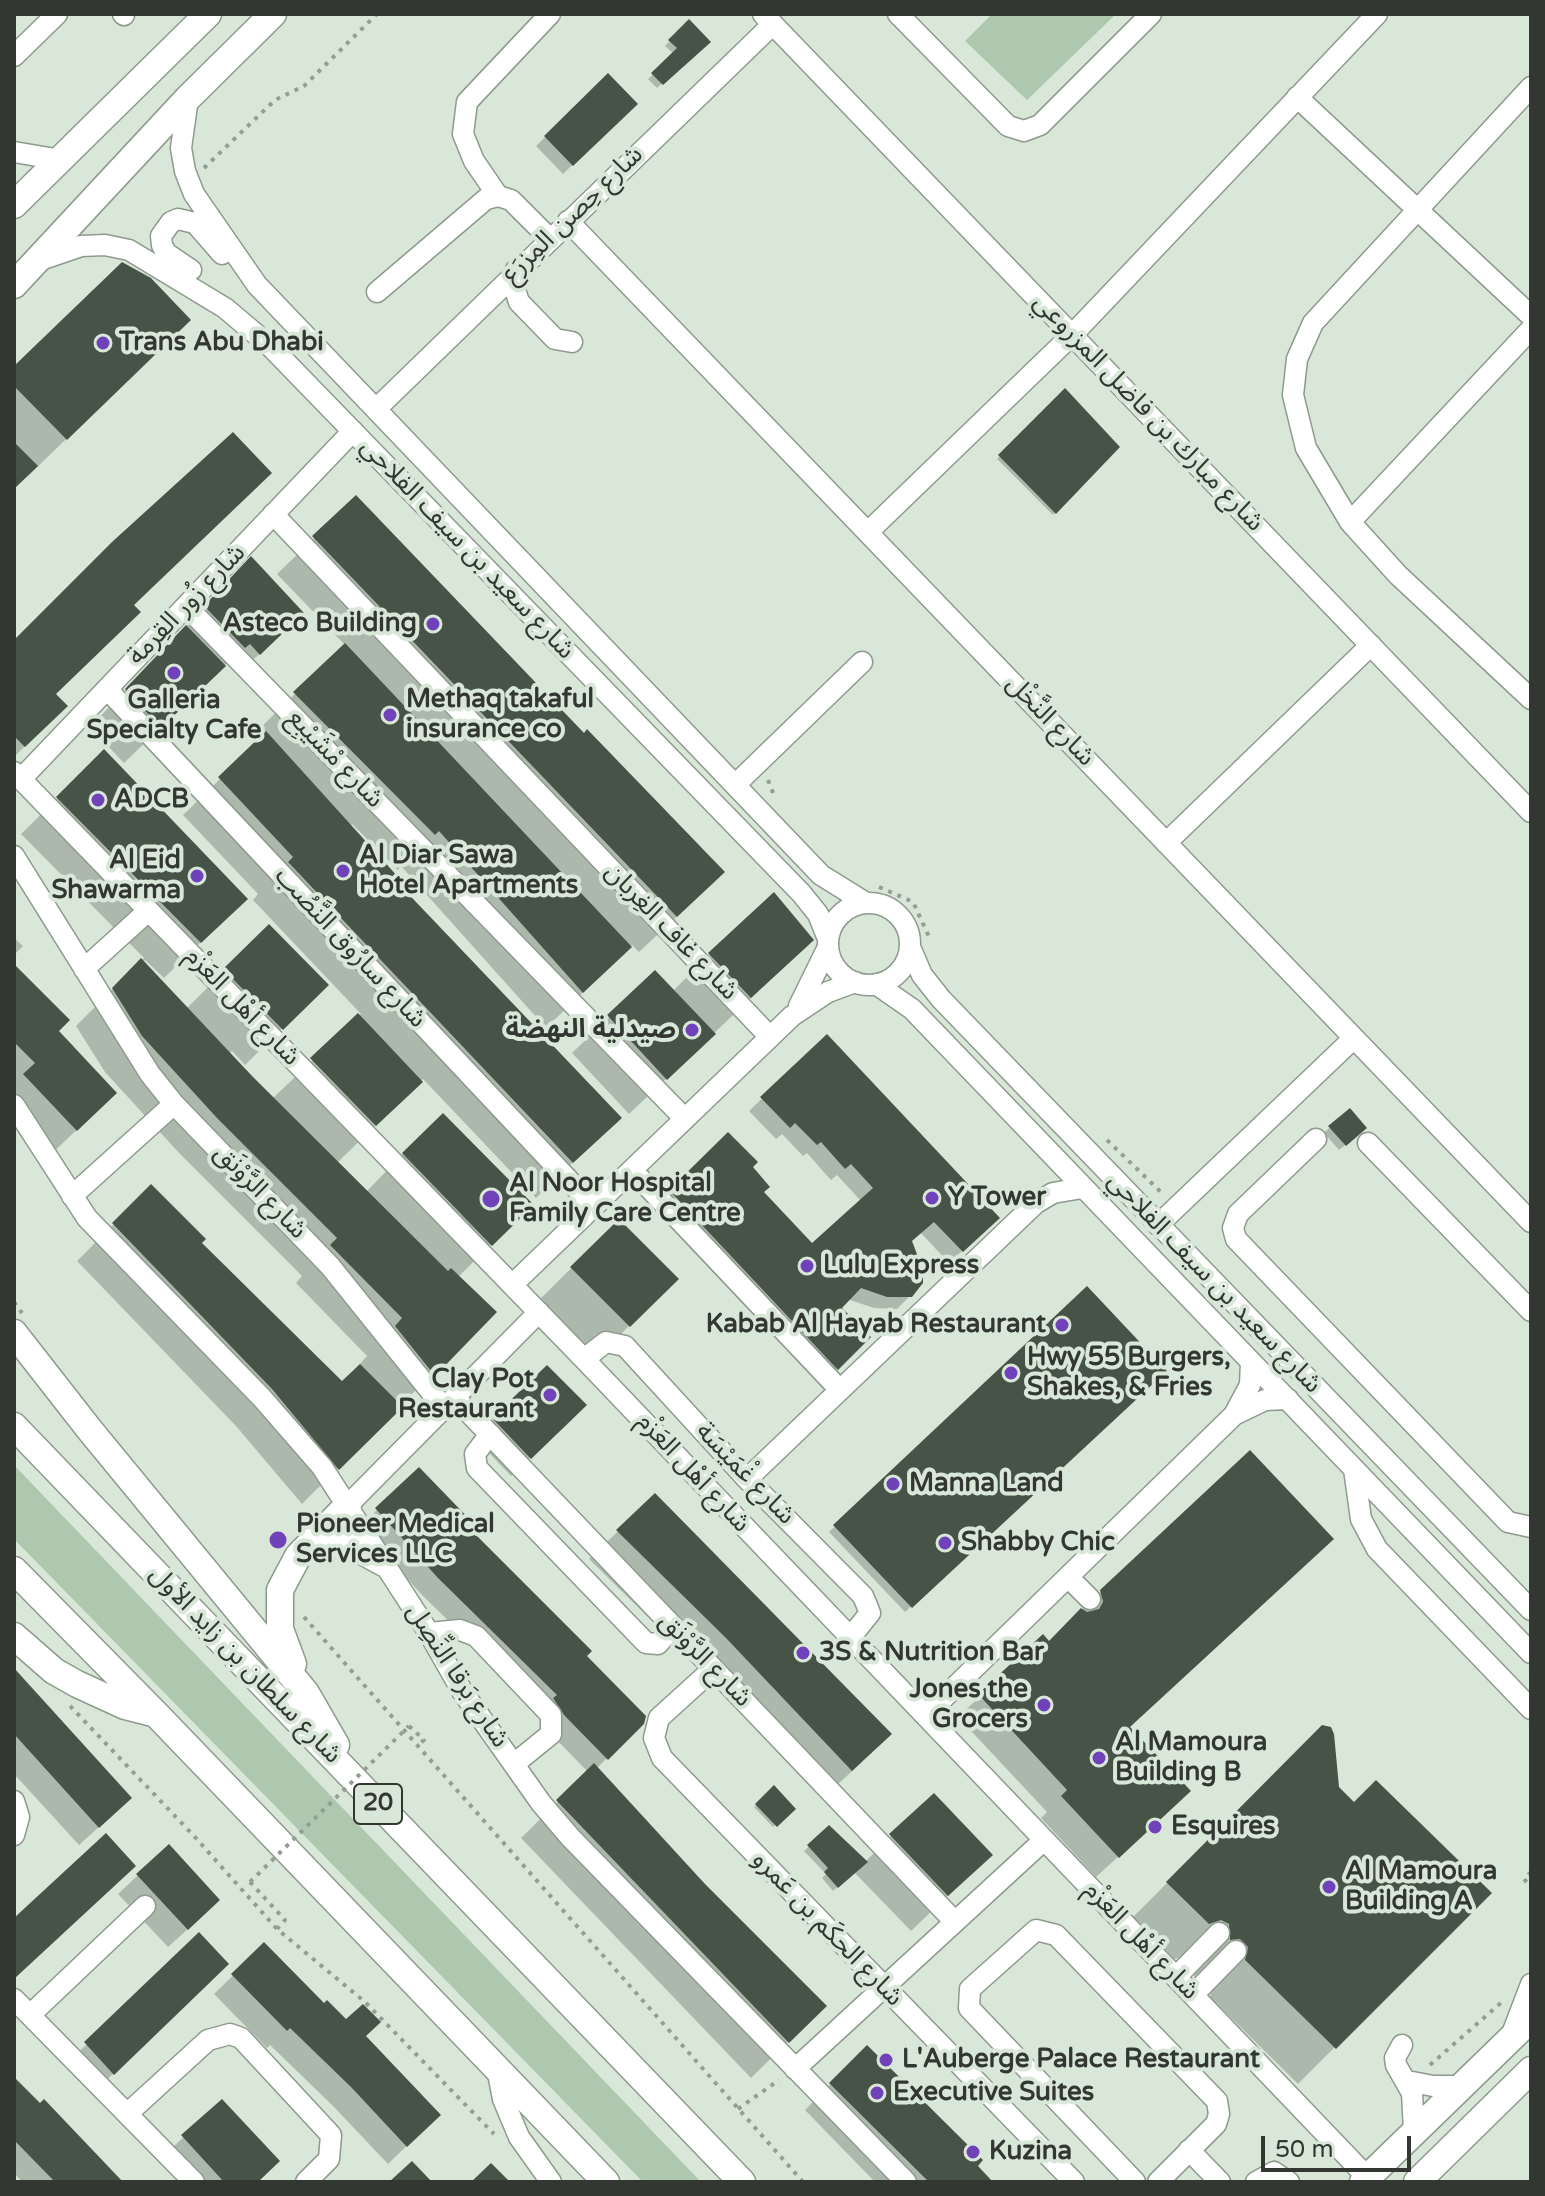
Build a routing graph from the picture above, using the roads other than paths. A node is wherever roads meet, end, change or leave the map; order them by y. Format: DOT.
graph roads {
  1 [pos="57,14"];
  2 [pos="208,14"];
  3 [pos="273,14"];
  4 [pos="550,14"];
  5 [pos="898,14"];
  6 [pos="1151,14"];
  7 [pos="1377,14"];
  8 [pos="768,19"];
  9 [pos="14,56"];
  10 [pos="1531,87"];
  11 [pos="1297,97"];
  12 [pos="188,98"];
  13 [pos="14,152"];
  14 [pos="61,160"];
  15 [pos="498,196"];
  16 [pos="14,205"];
  17 [pos="1418,210"];
  18 [pos="568,221"];
  19 [pos="549,238"];
  20 [pos="37,262"];
  21 [pos="516,270"];
  22 [pos="14,285"];
  23 [pos="257,285"];
  24 [pos="377,292"];
  25 [pos="481,304"];
  26 [pos="225,308"];
  27 [pos="1531,316"];
  28 [pos="1531,329"];
  29 [pos="1073,334"];
  30 [pos="376,409"];
  31 [pos="353,431"];
  32 [pos="273,514"];
  33 [pos="1350,522"];
  34 [pos="868,532"];
  35 [pos="186,606"];
  36 [pos="1371,645"];
  37 [pos="862,662"];
  38 [pos="107,689"];
  39 [pos="1531,699"];
  40 [pos="17,776"];
  41 [pos="736,784"];
  42 [pos="1531,812"];
  43 [pos="1166,843"];
  44 [pos="14,856"];
  45 [pos="869,894"];
  46 [pos="148,911"];
  47 [pos="828,944"];
  48 [pos="910,947"];
  49 [pos="84,969"];
  50 [pos="855,982"];
  51 [pos="876,984"];
  52 [pos="792,1016"];
  53 [pos="770,1037"];
  54 [pos="1354,1038"];
  55 [pos="174,1104"];
  56 [pos="14,1105"];
  57 [pos="685,1119"];
  58 [pos="1316,1139"];
  59 [pos="1368,1143"];
  60 [pos="1051,1155"];
  61 [pos="632,1170"];
  62 [pos="1082,1188"];
  63 [pos="72,1196"];
  64 [pos="1036,1203"];
  65 [pos="594,1207"];
  66 [pos="1531,1222"];
  67 [pos="1158,1225"];
  68 [pos="512,1285"];
  69 [pos="1531,1311"];
  70 [pos="539,1312"];
  71 [pos="22,1328"];
  72 [pos="584,1359"];
  73 [pos="1251,1362"];
  74 [pos="840,1390"];
  75 [pos="1288,1399"];
  76 [pos="450,1403"];
  77 [pos="1234,1415"];
  78 [pos="14,1426"];
  79 [pos="490,1434"];
  80 [pos="1354,1469"];
  81 [pos="747,1479"];
  82 [pos="348,1505"];
  83 [pos="562,1510"];
  84 [pos="1531,1527"];
  85 [pos="539,1533"];
  86 [pos="313,1543"];
  87 [pos="384,1563"];
  88 [pos="14,1570"];
  89 [pos="1068,1577"];
  90 [pos="1090,1599"];
  91 [pos="1531,1610"];
  92 [pos="673,1627"];
  93 [pos="429,1633"];
  94 [pos="14,1636"];
  95 [pos="849,1639"];
  96 [pos="1531,1653"];
  97 [pos="713,1669"];
  98 [pos="306,1693"];
  99 [pos="1531,1709"];
  100 [pos="157,1715"];
  101 [pos="926,1715"];
  102 [pos="514,1764"];
  103 [pos="355,1780"];
  104 [pos="14,1801"];
  105 [pos="14,1835"];
  106 [pos="1043,1841"];
  107 [pos="145,1906"];
  108 [pos="955,1922"];
  109 [pos="1219,1933"];
  110 [pos="1236,1951"];
  111 [pos="1176,1977"];
  112 [pos="1531,1984"];
  113 [pos="884,1987"];
  114 [pos="1193,1995"];
  115 [pos="14,1999"];
  116 [pos="30,2015"];
  117 [pos="1531,2019"];
  118 [pos="1510,2039"];
  119 [pos="1402,2045"];
  120 [pos="795,2069"];
  121 [pos="1531,2070"];
  122 [pos="498,2073"];
  123 [pos="1407,2081"];
  124 [pos="1460,2086"];
  125 [pos="127,2114"];
  126 [pos="1414,2131"];
  127 [pos="1189,2150"];
  128 [pos="1365,2180"];
  129 [pos="194,2182"];
  130 [pos="306,2182"];
  131 [pos="551,2182"];
  132 [pos="606,2182"];
  133 [pos="742,2182"];
  134 [pos="906,2182"];
  135 [pos="1074,2182"];
  136 [pos="1135,2182"];
  137 [pos="1158,2182"];
  138 [pos="1220,2182"];
  139 [pos="1256,2182"];
  140 [pos="1289,2182"];
  141 [pos="1417,2182"];
  1 -- 9 [label="street"];
  2 -- 14 [label="main road"];
  3 -- 12 [label="main road"];
  4 -- 15 [label="street"];
  5 -- 6 [label="street"];
  7 -- 11 [label="street"];
  8 -- 18 [label="street, شارع حِصن المِزرَع"];
  8 -- 29 [label="street, شارع مبارك بن فاضل المزروعي"];
  10 -- 17 [label="street"];
  11 -- 17 [label="street"];
  11 -- 29 [label="street"];
  12 -- 20 [label="main road"];
  12 -- 23 [label="street, شارع سعيد بن سيف الفلاحي"];
  13 -- 14 [label="street"];
  14 -- 16 [label="main road"];
  15 -- 19 [label="street"];
  15 -- 24 [label="street"];
  17 -- 27 [label="street"];
  17 -- 33 [label="street"];
  18 -- 19 [label="street, شارع حِصن المِزرَع"];
  18 -- 34 [label="street, شارع النَّخْل"];
  19 -- 21 [label="street, شارع حِصن المِزرَع"];
  20 -- 22 [label="main road"];
  20 -- 26 [label="street, شارع سعيد بن سيف الفلاحي"];
  21 -- 25 [label="street, شارع حِصن المِزرَع"];
  21 -- 25 [label="street"];
  23 -- 26 [label="street, شارع سعيد بن سيف الفلاحي"];
  23 -- 30 [label="street, شارع سعيد بن سيف الفلاحي"];
  25 -- 30 [label="street, شارع حِصن المِزرَع"];
  26 -- 31 [label="street, شارع سعيد بن سيف الفلاحي"];
  28 -- 33 [label="street"];
  29 -- 34 [label="street"];
  29 -- 36 [label="street, شارع مبارك بن فاضل المزروعي"];
  30 -- 41 [label="street, شارع سعيد بن سيف الفلاحي"];
  31 -- 32 [label="street, شارع زُور القِرمة"];
  31 -- 47 [label="street, شارع سعيد بن سيف الفلاحي"];
  32 -- 35 [label="street, شارع زُور القِرمة"];
  32 -- 53 [label="street, شارع غاف الغِربان"];
  33 -- 39 [label="street"];
  34 -- 43 [label="street, شارع النَّخْل"];
  35 -- 38 [label="street, شارع زُور القِرمة"];
  35 -- 57 [label="street, شارع مْشَيْبِع"];
  36 -- 42 [label="street, شارع مبارك بن فاضل المزروعي"];
  36 -- 43 [label="street"];
  37 -- 41 [label="street"];
  38 -- 40 [label="street, شارع زُور القِرمة"];
  38 -- 65 [label="street, شارع سارُوق النَّصُب"];
  40 -- 46 [label="street, شارع أهْل العَزْم"];
  41 -- 45 [label="street, شارع سعيد بن سيف الفلاحي"];
  43 -- 54 [label="street, شارع النَّخْل"];
  44 -- 49 [label="street, شارع الرَّوْنَق"];
  45 -- 47 [label="street"];
  45 -- 48 [label="street"];
  46 -- 49 [label="street"];
  46 -- 68 [label="street, شارع أهْل العَزْم"];
  47 -- 50 [label="street"];
  47 -- 52 [label="street"];
  48 -- 51 [label="street"];
  48 -- 67 [label="street, شارع سعيد بن سيف الفلاحي"];
  49 -- 55 [label="street, شارع الرَّوْنَق"];
  50 -- 51 [label="street"];
  50 -- 52 [label="street"];
  51 -- 60 [label="street, شارع سعيد بن سيف الفلاحي"];
  52 -- 53 [label="street"];
  53 -- 57 [label="street"];
  54 -- 66 [label="street, شارع النَّخْل"];
  54 -- 67 [label="street"];
  55 -- 63 [label="street"];
  55 -- 76 [label="street, شارع الرَّوْنَق"];
  56 -- 63 [label="street, شارع بَرقا النِّصِل"];
  57 -- 61 [label="street"];
  58 -- 84 [label="street"];
  59 -- 69 [label="street"];
  60 -- 62 [label="street, شارع سعيد بن سيف الفلاحي"];
  60 -- 64 [label="street"];
  61 -- 65 [label="street"];
  61 -- 74 [label="street"];
  62 -- 64 [label="street"];
  62 -- 73 [label="street, شارع سعيد بن سيف الفلاحي"];
  63 -- 82 [label="street, شارع بَرقا النِّصِل"];
  64 -- 74 [label="street"];
  65 -- 68 [label="street"];
  67 -- 91 [label="street, شارع سعيد بن سيف الفلاحي"];
  68 -- 70 [label="street, شارع أهْل العَزْم"];
  70 -- 72 [label="street, شارع أهْل العَزْم"];
  70 -- 76 [label="street"];
  71 -- 98 [label="main road"];
  72 -- 81 [label="street, شارع غْمَيْسَة"];
  72 -- 95 [label="street, شارع أهْل العَزْم"];
  73 -- 75 [label="street, شارع سعيد بن سيف الفلاحي"];
  73 -- 77 [label="street"];
  74 -- 81 [label="street"];
  75 -- 77 [label="street"];
  75 -- 80 [label="street, شارع سعيد بن سيف الفلاحي"];
  76 -- 79 [label="street, شارع الرَّوْنَق"];
  76 -- 82 [label="street"];
  77 -- 89 [label="street"];
  78 -- 103 [label="main road, شارع سلطان بن زايد الأول / 20"];
  79 -- 83 [label="street, شارع الرَّوْنَق"];
  79 -- 85 [label="street"];
  80 -- 96 [label="street, شارع سعيد بن سيف الفلاحي"];
  80 -- 99 [label="street"];
  81 -- 95 [label="street, شارع غْمَيْسَة"];
  82 -- 86 [label="main road"];
  82 -- 87 [label="street, شارع بَرقا النِّصِل"];
  83 -- 85 [label="street"];
  83 -- 92 [label="street, شارع الرَّوْنَق"];
  85 -- 92 [label="street"];
  86 -- 87 [label="main road"];
  86 -- 98 [label="main road"];
  87 -- 93 [label="street, شارع بَرقا النِّصِل"];
  88 -- 100 [label="main road"];
  89 -- 90 [label="street"];
  89 -- 101 [label="street"];
  92 -- 97 [label="street, شارع الرَّوْنَق"];
  93 -- 102 [label="street, شارع بَرقا النِّصِل"];
  93 -- 102 [label="street"];
  94 -- 100 [label="main road"];
  95 -- 101 [label="street, شارع أهْل العَزْم"];
  97 -- 108 [label="street, شارع الرَّوْنَق"];
  97 -- 113 [label="street, شارع الحكَم بن عَمرو"];
  98 -- 103 [label="main road"];
  100 -- 122 [label="main road"];
  101 -- 106 [label="street, شارع أهْل العَزْم"];
  102 -- 120 [label="street, شارع بَرقا النِّصِل"];
  103 -- 133 [label="main road, شارع سلطان بن زايد الأول / 20"];
  104 -- 105 [label="street"];
  106 -- 108 [label="street"];
  106 -- 111 [label="street, شارع أهْل العَزْم"];
  107 -- 116 [label="street"];
  108 -- 113 [label="street"];
  109 -- 111 [label="street"];
  110 -- 114 [label="street"];
  111 -- 114 [label="street, شارع أهْل العَزْم"];
  112 -- 118 [label="street"];
  113 -- 120 [label="street"];
  113 -- 135 [label="street, شارع الحكَم بن عَمرو"];
  114 -- 128 [label="street, شارع أهْل العَزْم"];
  115 -- 116 [label="street"];
  116 -- 125 [label="street"];
  117 -- 118 [label="main road"];
  118 -- 124 [label="main road"];
  119 -- 123 [label="street"];
  120 -- 134 [label="street, شارع بَرقا النِّصِل"];
  121 -- 141 [label="main road"];
  122 -- 131 [label="street"];
  122 -- 132 [label="main road"];
  123 -- 124 [label="street"];
  123 -- 126 [label="street"];
  124 -- 126 [label="main road"];
  125 -- 129 [label="street"];
  125 -- 130 [label="street"];
  126 -- 128 [label="main road"];
  127 -- 136 [label="street"];
  127 -- 137 [label="street"];
  127 -- 138 [label="street"];
  139 -- 140 [label="street"];
}
